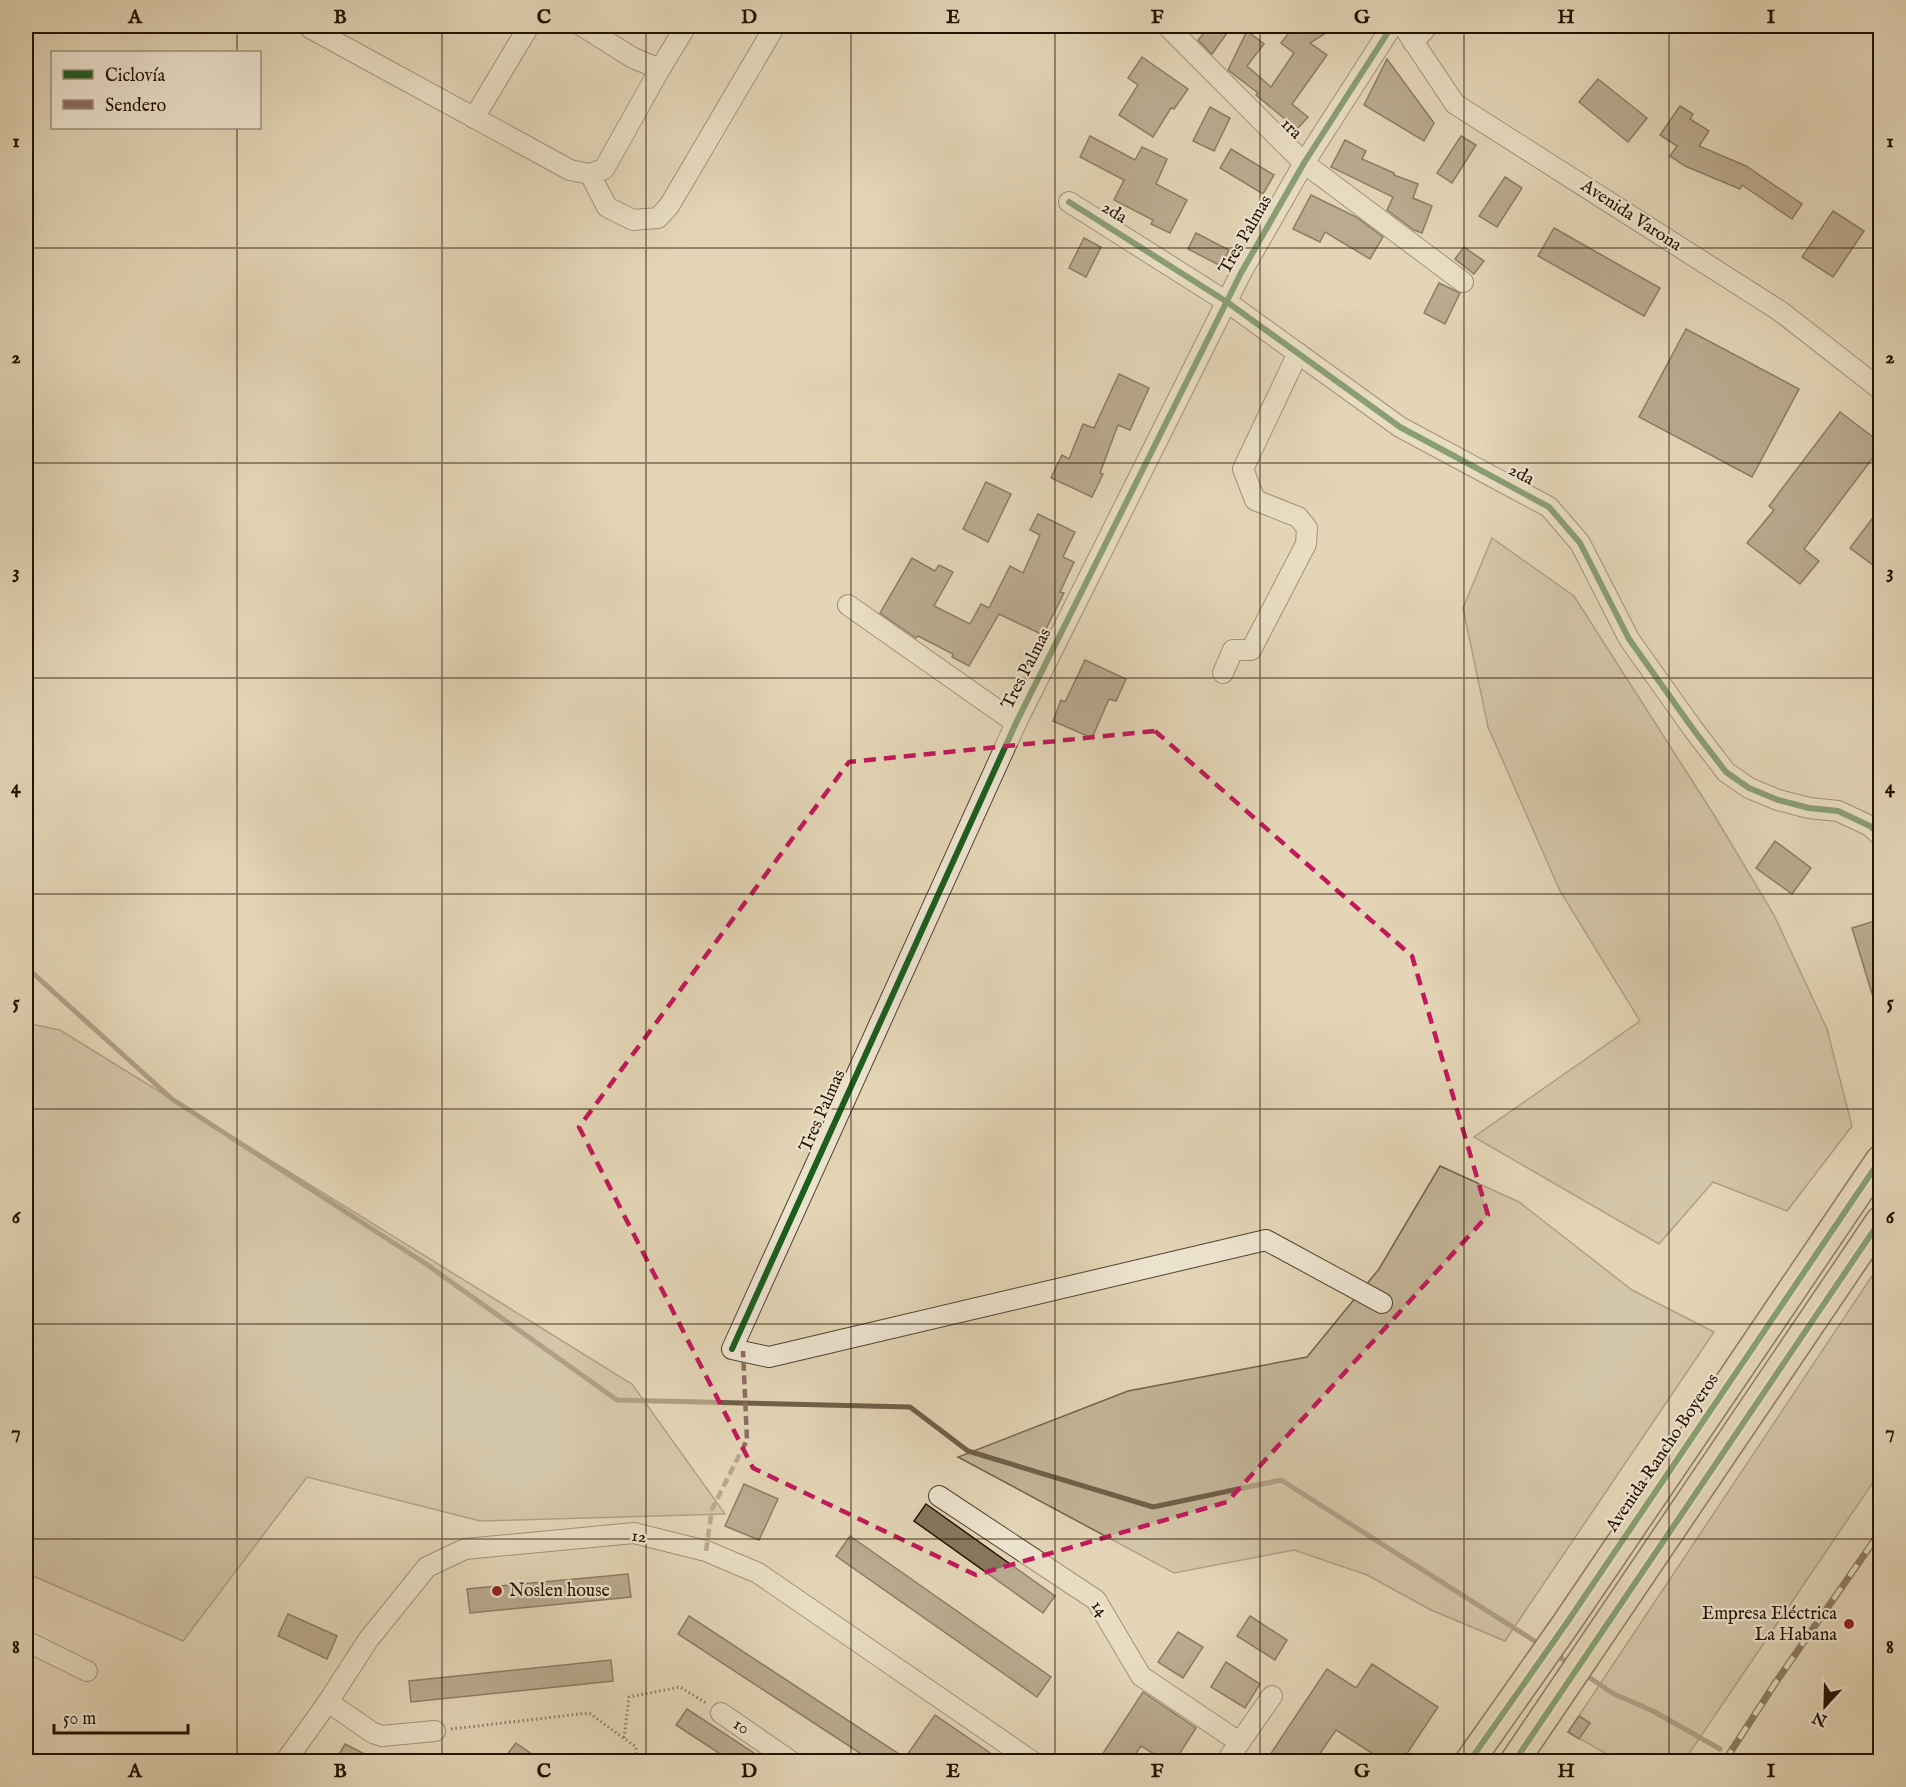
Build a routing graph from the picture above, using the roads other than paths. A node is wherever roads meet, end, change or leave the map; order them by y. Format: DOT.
graph roads {
  1 [pos="529,26"];
  2 [pos="582,26"];
  3 [pos="686,26"];
  4 [pos="775,26"];
  5 [pos="1167,26"];
  6 [pos="1392,26"];
  7 [pos="1428,26"];
  8 [pos="310,28"];
  9 [pos="1408,34"];
  10 [pos="660,69"];
  11 [pos="474,118"];
  12 [pos="1304,164"];
  13 [pos="590,174"];
  14 [pos="1069,202"];
  15 [pos="1463,282"];
  16 [pos="1227,302"];
  17 [pos="1298,353"];
  18 [pos="1881,389"];
  19 [pos="848,605"];
  20 [pos="1223,673"];
  21 [pos="1016,723"];
  22 [pos="1881,836"];
  23 [pos="1881,1160"];
  24 [pos="1881,1221"];
  25 [pos="1383,1303"];
  26 [pos="939,1496"];
  27 [pos="26,1641"];
  28 [pos="87,1671"];
  29 [pos="1272,1696"];
  30 [pos="328,1702"];
  31 [pos="720,1713"];
  32 [pos="435,1731"];
  33 [pos="1239,1742"];
  34 [pos="285,1761"];
  35 [pos="792,1761"];
  36 [pos="1033,1761"];
  37 [pos="1226,1761"];
  38 [pos="1468,1761"];
  39 [pos="1514,1761"];
  1 -- 11 [label="street"];
  2 -- 10 [label="street"];
  3 -- 10 [label="street"];
  4 -- 13 [label="street"];
  5 -- 12 [label="street, 1ra"];
  6 -- 12 [label="street, Tres Palmas"];
  7 -- 9 [label="street"];
  8 -- 11 [label="street"];
  9 -- 18 [label="street, Avenida Varona"];
  10 -- 13 [label="street"];
  11 -- 13 [label="street"];
  12 -- 15 [label="street, 1ra"];
  12 -- 16 [label="street, Tres Palmas"];
  14 -- 16 [label="street, 2da"];
  16 -- 17 [label="street, 2da"];
  16 -- 21 [label="street, Tres Palmas"];
  17 -- 20 [label="street"];
  17 -- 22 [label="street, 2da"];
  19 -- 21 [label="street"];
  21 -- 25 [label="street, Tres Palmas"];
  23 -- 38 [label="highway, Avenida Rancho Boyeros"];
  24 -- 39 [label="highway"];
  26 -- 33 [label="street, 14"];
  27 -- 28 [label="street"];
  29 -- 33 [label="street"];
  30 -- 32 [label="street"];
  30 -- 34 [label="street, 12"];
  30 -- 36 [label="street, 12"];
  31 -- 35 [label="street, 10"];
  33 -- 37 [label="street"];
}
